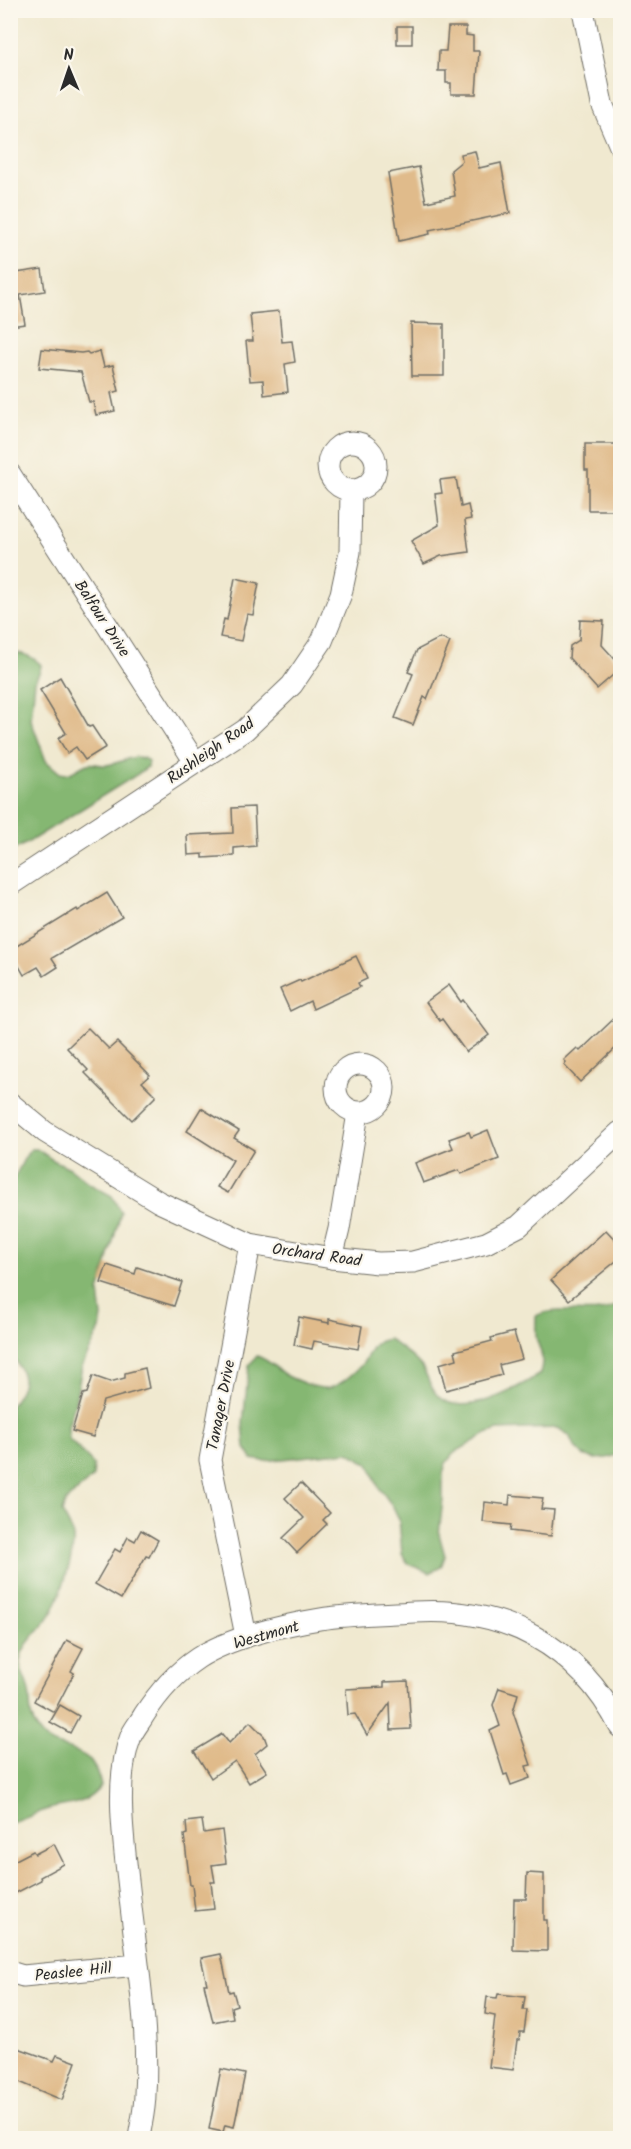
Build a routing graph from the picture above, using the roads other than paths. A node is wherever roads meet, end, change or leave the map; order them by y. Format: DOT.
graph roads {
  1 [pos="583,10"];
  2 [pos="621,146"];
  3 [pos="10,474"];
  4 [pos="351,490"];
  5 [pos="195,762"];
  6 [pos="10,885"];
  7 [pos="10,1102"];
  8 [pos="358,1113"];
  9 [pos="621,1132"];
  10 [pos="250,1244"];
  11 [pos="332,1258"];
  12 [pos="246,1636"];
  13 [pos="621,1727"];
  14 [pos="137,1965"];
  15 [pos="10,1972"];
  16 [pos="139,2139"];
  1 -- 2 [label="street"];
  3 -- 5 [label="street, Balfour Drive"];
  4 -- 5 [label="street, Rushleigh Road"];
  5 -- 6 [label="street, Rushleigh Road"];
  7 -- 10 [label="street, Orchard Road"];
  8 -- 11 [label="street"];
  9 -- 11 [label="street, Orchard Road"];
  10 -- 11 [label="street, Orchard Road"];
  10 -- 12 [label="street, Tanager Drive"];
  12 -- 13 [label="street, Westmont"];
  12 -- 14 [label="street, Westmont"];
  14 -- 15 [label="street, Peaslee Hill"];
  14 -- 16 [label="street, Westmont"];
}
